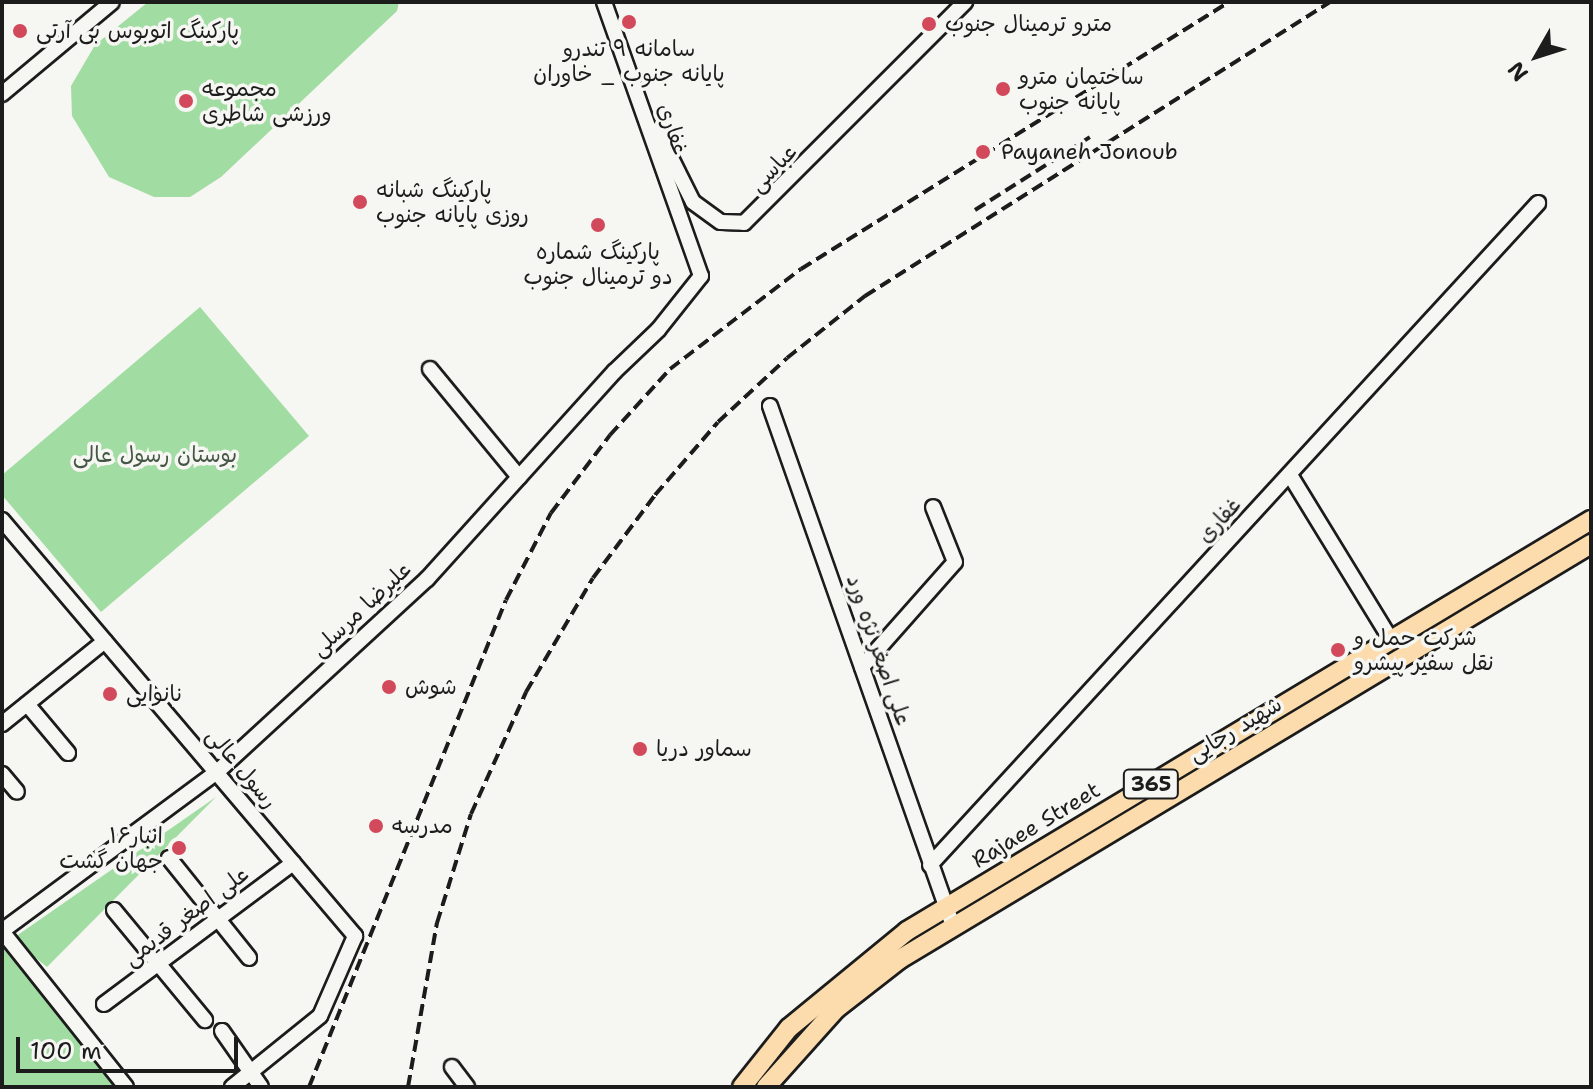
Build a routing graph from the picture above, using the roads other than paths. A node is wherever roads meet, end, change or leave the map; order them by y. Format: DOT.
graph roads {
  1 [pos="112,2"];
  2 [pos="604,2"];
  3 [pos="965,2"];
  4 [pos="633,81"];
  5 [pos="2,94"];
  6 [pos="1538,203"];
  7 [pos="702,269"];
  8 [pos="430,369"];
  9 [pos="770,406"];
  10 [pos="1290,475"];
  11 [pos="519,477"];
  12 [pos="933,507"];
  13 [pos="2,520"];
  14 [pos="1591,520"];
  15 [pos="1591,544"];
  16 [pos="1391,640"];
  17 [pos="105,641"];
  18 [pos="862,667"];
  19 [pos="27,704"];
  20 [pos="2,724"];
  21 [pos="68,753"];
  22 [pos="217,772"];
  23 [pos="2,774"];
  24 [pos="17,792"];
  25 [pos="169,858"];
  26 [pos="293,863"];
  27 [pos="930,865"];
  28 [pos="945,908"];
  29 [pos="114,910"];
  30 [pos="219,918"];
  31 [pos="953,926"];
  32 [pos="2,931"];
  33 [pos="249,958"];
  34 [pos="158,964"];
  35 [pos="104,1004"];
  36 [pos="205,1020"];
  37 [pos="222,1031"];
  38 [pos="452,1067"];
  39 [pos="250,1072"];
  40 [pos="126,1087"];
  41 [pos="232,1087"];
  42 [pos="261,1087"];
  43 [pos="467,1087"];
  44 [pos="742,1087"];
  45 [pos="766,1087"];
  1 -- 5 [label="street"];
  2 -- 4 [label="street, غفاری"];
  3 -- 4 [label="street, عباسی"];
  4 -- 7 [label="street, غفاری"];
  6 -- 10 [label="street, غفاری"];
  7 -- 11 [label="street, علیرضا مرسلی"];
  8 -- 11 [label="street"];
  9 -- 18 [label="street, علی اصغر نژه ورد"];
  10 -- 16 [label="street"];
  10 -- 27 [label="street, غفاری"];
  11 -- 22 [label="street, علیرضا مرسلی"];
  12 -- 18 [label="street"];
  13 -- 17 [label="street, رسول عالی"];
  14 -- 16 [label="main road, Rajaee Street / 365"];
  15 -- 31 [label="main road, شهید رجایی / 365"];
  16 -- 28 [label="main road, Rajaee Street / 365"];
  17 -- 19 [label="street"];
  17 -- 22 [label="street, رسول عالی"];
  18 -- 27 [label="street, علی اصغر نژه ورد"];
  19 -- 20 [label="street"];
  19 -- 21 [label="street"];
  22 -- 26 [label="street, رسول عالی"];
  22 -- 32 [label="street, علیرضا مرسلی"];
  23 -- 24 [label="street"];
  25 -- 30 [label="street"];
  26 -- 30 [label="street, علی اصغر قدیمی"];
  26 -- 39 [label="street, رسول عالی"];
  27 -- 28 [label="street, علی اصغر نژه ورد"];
  28 -- 31 [label="street, علی اصغر نژه ورد"];
  28 -- 44 [label="main road, Rajaee Street / 365"];
  29 -- 34 [label="street"];
  30 -- 33 [label="street"];
  30 -- 34 [label="street, علی اصغر قدیمی"];
  31 -- 45 [label="main road, شهید رجایی / 365"];
  32 -- 40 [label="street"];
  34 -- 35 [label="street, علی اصغر قدیمی"];
  34 -- 36 [label="street"];
  37 -- 39 [label="street"];
  38 -- 43 [label="street"];
  39 -- 41 [label="street"];
  39 -- 42 [label="street"];
}
